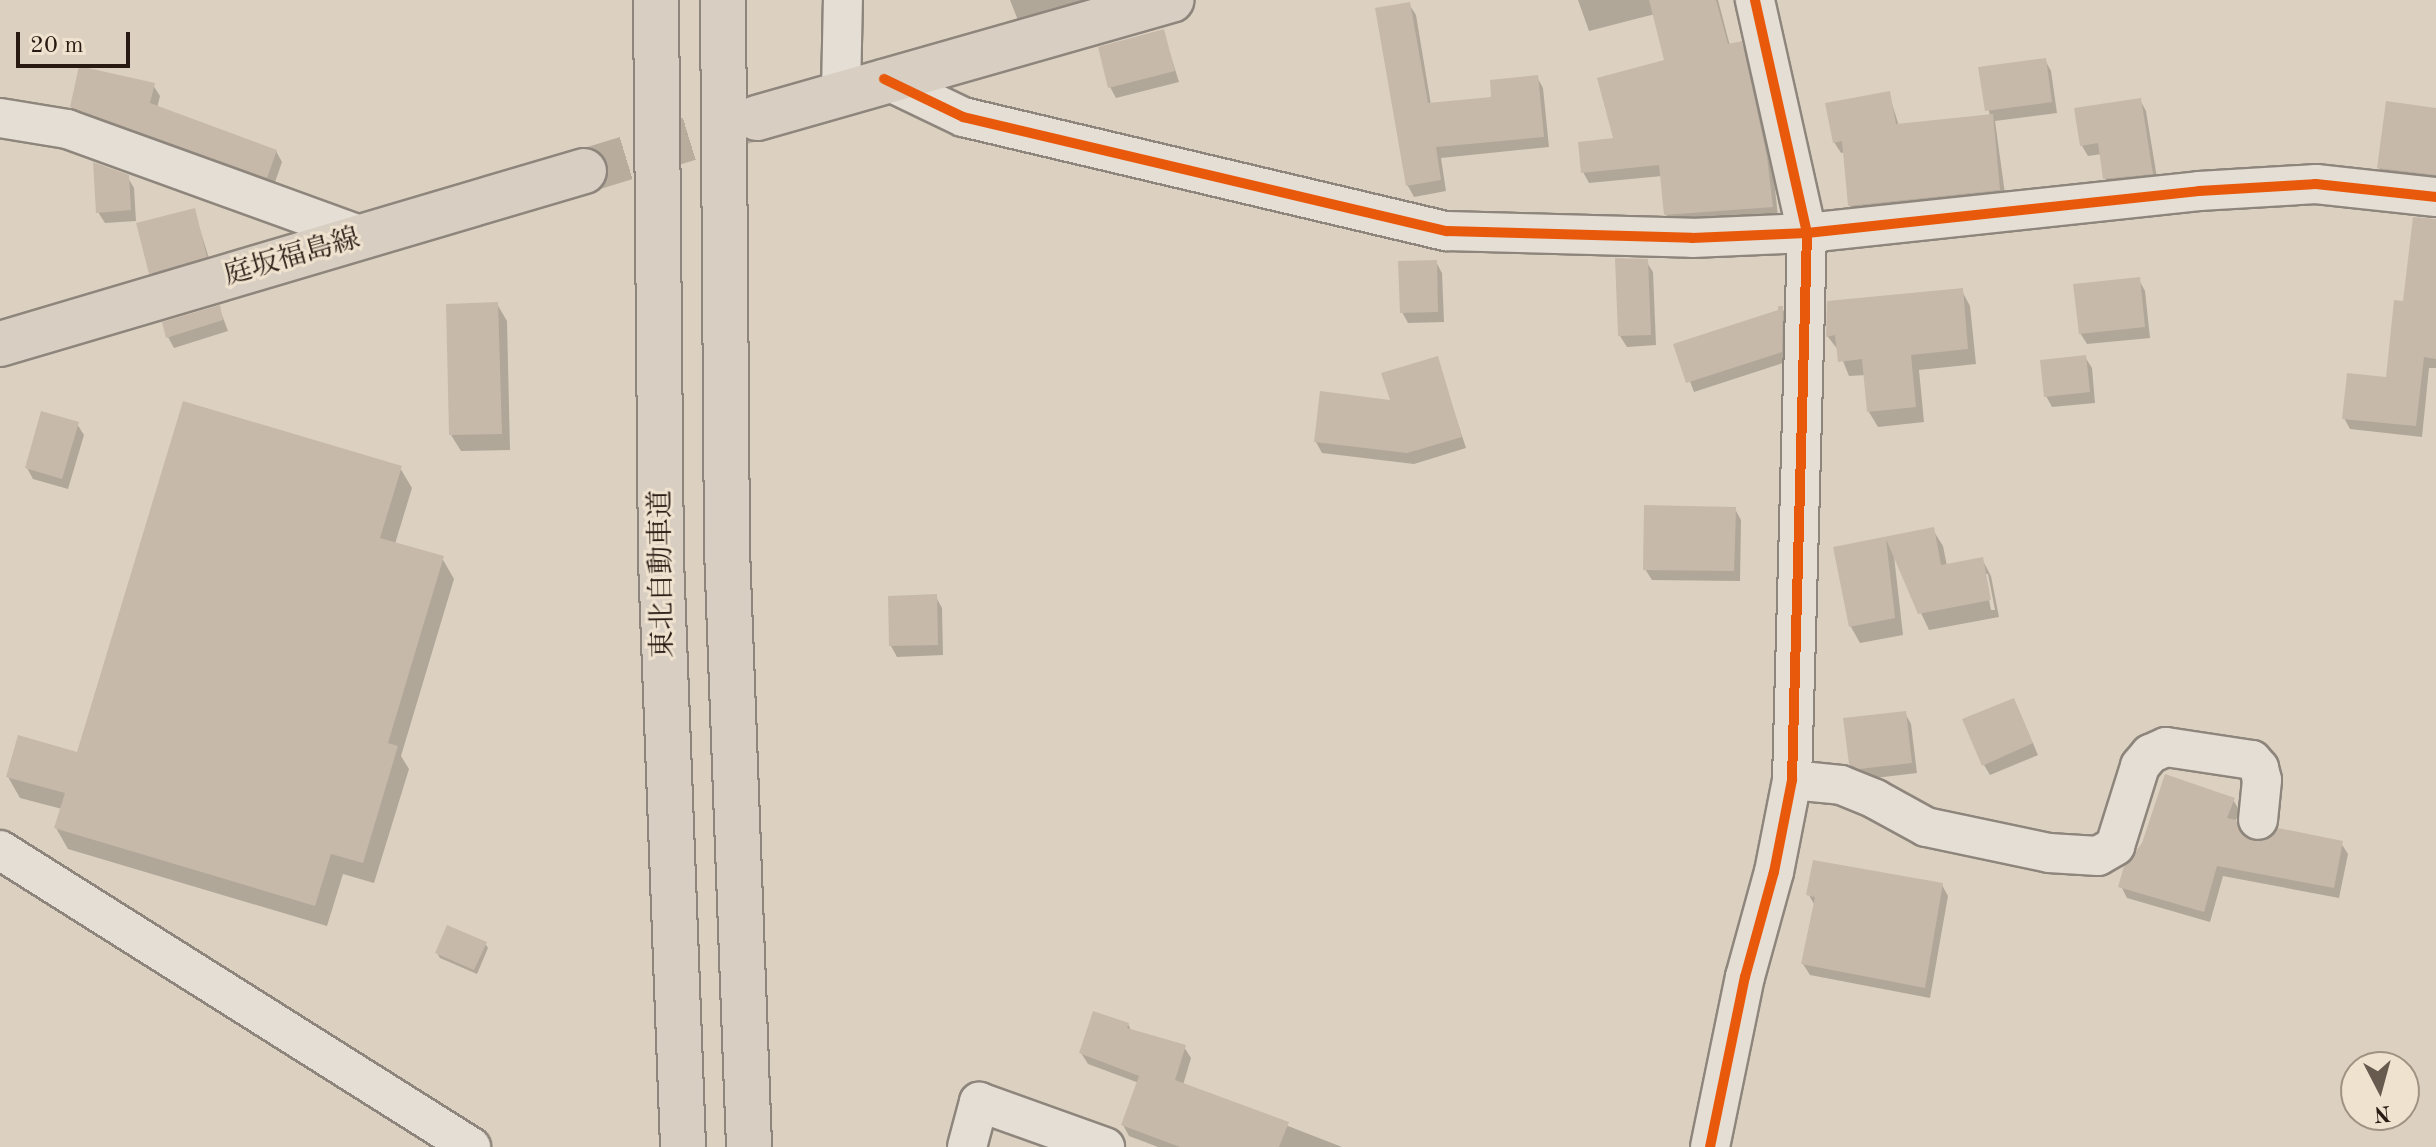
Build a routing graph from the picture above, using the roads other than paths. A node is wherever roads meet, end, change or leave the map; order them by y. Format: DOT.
graph roads {
  1 [pos="656,0"];
  2 [pos="723,0"];
  3 [pos="843,0"];
  4 [pos="1755,0"];
  5 [pos="1156,2"];
  6 [pos="884,79"];
  7 [pos="841,92"];
  8 [pos="0,118"];
  9 [pos="757,118"];
  10 [pos="584,171"];
  11 [pos="2436,197"];
  12 [pos="1807,233"];
  13 [pos="366,237"];
  14 [pos="0,344"];
  15 [pos="1792,780"];
  16 [pos="2258,820"];
  17 [pos="0,850"];
  18 [pos="471,1147"];
  19 [pos="683,1147"];
  20 [pos="749,1147"];
  21 [pos="967,1147"];
  22 [pos="1105,1147"];
  23 [pos="1710,1147"];
  1 -- 19 [label="main road, 東北自動車道"];
  2 -- 20 [label="main road"];
  3 -- 7 [label="street"];
  4 -- 12 [label="street"];
  5 -- 6 [label="main road"];
  6 -- 7 [label="main road"];
  6 -- 12 [label="street"];
  7 -- 9 [label="main road"];
  8 -- 13 [label="street"];
  10 -- 13 [label="main road, 庭坂福島線"];
  11 -- 12 [label="street"];
  12 -- 15 [label="street"];
  13 -- 14 [label="main road, 庭坂福島線"];
  15 -- 16 [label="street"];
  15 -- 23 [label="street"];
  17 -- 18 [label="street"];
  21 -- 22 [label="street"];
}
